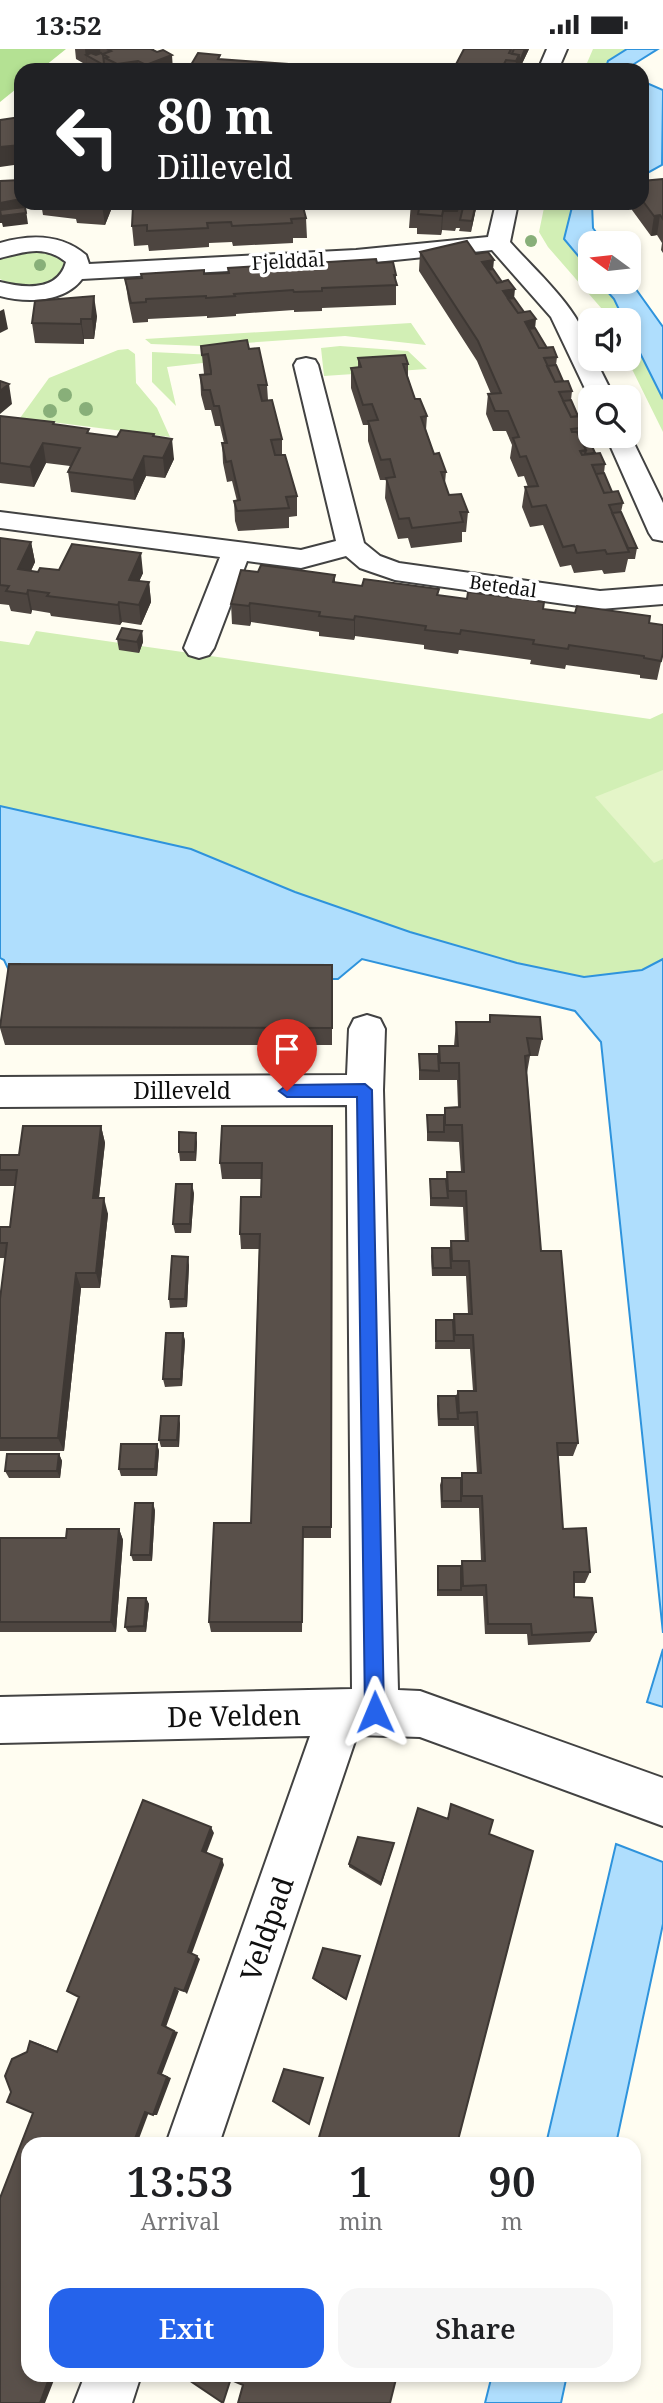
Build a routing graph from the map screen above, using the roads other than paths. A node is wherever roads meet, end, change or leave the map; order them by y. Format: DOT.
graph roads {
  1 [pos="505,210"];
  2 [pos="498,243"];
  3 [pos="0,251"];
  4 [pos="78,272"];
  5 [pos="0,289"];
  6 [pos="306,365"];
  7 [pos="595,385"];
  8 [pos="624,448"];
  9 [pos="0,520"];
  10 [pos="663,533"];
  11 [pos="351,546"];
  12 [pos="237,551"];
  13 [pos="663,595"];
  14 [pos="199,648"];
  15 [pos="367,1029"];
  16 [pos="365,1090"];
  17 [pos="0,1091"];
  18 [pos="358,1713"];
  19 [pos="0,1720"];
  20 [pos="663,1801"];
  21 [pos="195,2137"];
  22 [pos="110,2382"];
  23 [pos="103,2403"];
  1 -- 2 [label="street"];
  2 -- 4 [label="street, Fjelddal"];
  2 -- 7 [label="street"];
  3 -- 4 [label="street"];
  4 -- 5 [label="street, Fjelddal"];
  6 -- 11 [label="street"];
  8 -- 10 [label="street"];
  9 -- 12 [label="street"];
  11 -- 12 [label="street"];
  11 -- 13 [label="street, Betedal"];
  12 -- 14 [label="street"];
  15 -- 16 [label="street, Veldpad"];
  16 -- 17 [label="street, Dilleveld"];
  16 -- 18 [label="street, Veldpad"];
  18 -- 19 [label="street, De Velden"];
  18 -- 20 [label="street, De Velden"];
  18 -- 21 [label="street, Veldpad"];
  22 -- 23 [label="street"];
}
